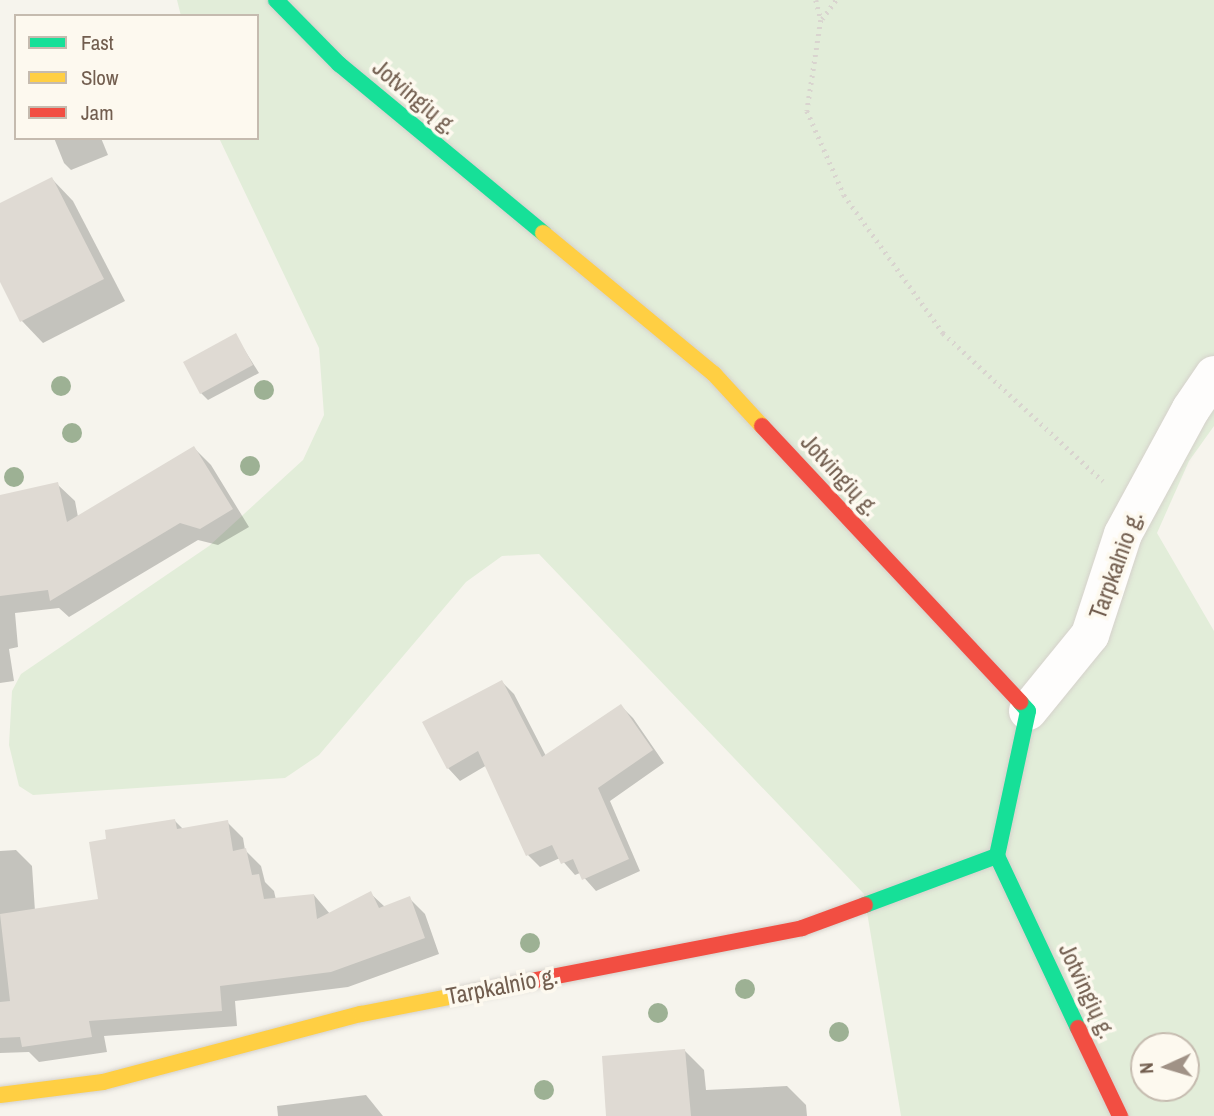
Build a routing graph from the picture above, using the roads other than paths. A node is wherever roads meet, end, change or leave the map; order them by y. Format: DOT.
graph roads {
  1 [pos="276,0"];
  2 [pos="1214,375"];
  3 [pos="1028,711"];
  4 [pos="998,856"];
  5 [pos="0,1095"];
  6 [pos="1120,1116"];
  1 -- 3 [label="street, Jotvingių g."];
  2 -- 3 [label="street, Tarpkalnio g."];
  3 -- 4 [label="street"];
  4 -- 5 [label="street, Tarpkalnio g."];
  4 -- 6 [label="street, Jotvingių g."];
}
